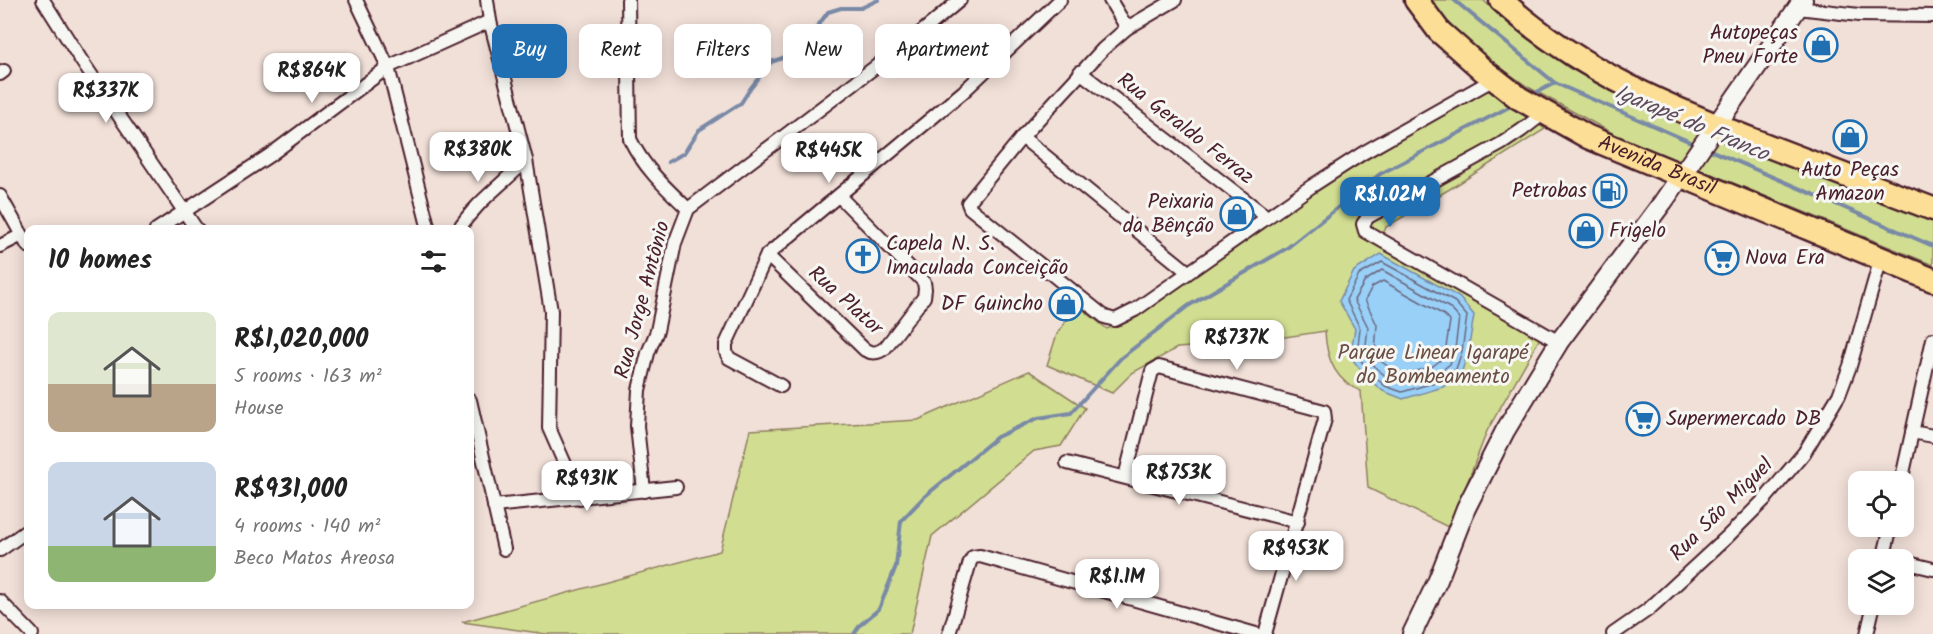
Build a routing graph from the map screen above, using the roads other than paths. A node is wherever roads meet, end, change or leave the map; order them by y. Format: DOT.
graph roads {
  1 [pos="43,0"];
  2 [pos="356,0"];
  3 [pos="488,0"];
  4 [pos="628,0"];
  5 [pos="960,0"];
  6 [pos="1060,0"];
  7 [pos="1110,0"];
  8 [pos="1175,0"];
  9 [pos="1416,0"];
  10 [pos="1501,0"];
  11 [pos="1801,4"];
  12 [pos="1933,16"];
  13 [pos="490,21"];
  14 [pos="1127,28"];
  15 [pos="387,67"];
  16 [pos="1080,72"];
  17 [pos="1494,79"];
  18 [pos="1544,113"];
  19 [pos="1713,130"];
  20 [pos="1022,137"];
  21 [pos="525,160"];
  22 [pos="1681,174"];
  23 [pos="0,196"];
  24 [pos="839,196"];
  25 [pos="1933,208"];
  26 [pos="688,209"];
  27 [pos="185,213"];
  28 [pos="1267,217"];
  29 [pos="165,225"];
  30 [pos="193,225"];
  31 [pos="428,225"];
  32 [pos="462,225"];
  33 [pos="22,235"];
  34 [pos="24,239"];
  35 [pos="0,246"];
  36 [pos="767,255"];
  37 [pos="1881,258"];
  38 [pos="1188,272"];
  39 [pos="1933,280"];
  40 [pos="1933,339"];
  41 [pos="1559,342"];
  42 [pos="781,386"];
  43 [pos="474,418"];
  44 [pos="1912,432"];
  45 [pos="1933,436"];
  46 [pos="1067,463"];
  47 [pos="1903,471"];
  48 [pos="1125,477"];
  49 [pos="676,487"];
  50 [pos="644,491"];
  51 [pos="580,498"];
  52 [pos="494,506"];
  53 [pos="1298,522"];
  54 [pos="24,533"];
  55 [pos="504,549"];
  56 [pos="0,550"];
  57 [pos="1914,564"];
  58 [pos="1933,569"];
  59 [pos="0,602"];
  60 [pos="1871,615"];
  61 [pos="32,634"];
  62 [pos="949,634"];
  63 [pos="1256,634"];
  64 [pos="1265,634"];
  65 [pos="1413,634"];
  66 [pos="1613,634"];
  67 [pos="1867,634"];
  1 -- 27 [label="street"];
  2 -- 15 [label="street"];
  3 -- 13 [label="street"];
  4 -- 26 [label="street"];
  5 -- 26 [label="street, Rua Jorge Antônio"];
  6 -- 24 [label="street"];
  7 -- 14 [label="street"];
  8 -- 14 [label="street"];
  9 -- 17 [label="highway, Avenida Brasil"];
  10 -- 19 [label="highway"];
  11 -- 12 [label="street"];
  11 -- 19 [label="street"];
  13 -- 15 [label="street"];
  13 -- 21 [label="street"];
  14 -- 16 [label="street"];
  15 -- 27 [label="street"];
  15 -- 31 [label="street"];
  16 -- 20 [label="street"];
  16 -- 28 [label="street, Rua Geraldo Ferraz"];
  17 -- 18 [label="highway, Avenida Brasil"];
  17 -- 28 [label="street"];
  18 -- 22 [label="highway, Avenida Brasil"];
  18 -- 41 [label="street"];
  19 -- 22 [label="street"];
  19 -- 25 [label="highway"];
  20 -- 38 [label="street"];
  20 -- 38 [label="street"];
  21 -- 32 [label="street"];
  21 -- 51 [label="street"];
  22 -- 37 [label="highway, Avenida Brasil"];
  22 -- 41 [label="street"];
  23 -- 33 [label="street"];
  24 -- 36 [label="street"];
  24 -- 36 [label="street, Rua Plator"];
  26 -- 50 [label="street, Rua Jorge Antônio"];
  27 -- 29 [label="street"];
  27 -- 30 [label="street"];
  28 -- 38 [label="street"];
  33 -- 34 [label="street"];
  33 -- 35 [label="street"];
  36 -- 42 [label="street"];
  37 -- 39 [label="highway, Avenida Brasil"];
  37 -- 66 [label="street, Rua São Miguel"];
  40 -- 44 [label="street"];
  41 -- 65 [label="street"];
  43 -- 52 [label="street"];
  44 -- 45 [label="street"];
  44 -- 47 [label="street"];
  46 -- 48 [label="street"];
  48 -- 53 [label="street"];
  48 -- 53 [label="street"];
  49 -- 50 [label="street"];
  50 -- 51 [label="street"];
  51 -- 52 [label="street"];
  52 -- 55 [label="street"];
  53 -- 64 [label="street"];
  54 -- 56 [label="street"];
  57 -- 58 [label="street"];
  59 -- 61 [label="street"];
  60 -- 67 [label="street"];
  62 -- 63 [label="street"];
}
